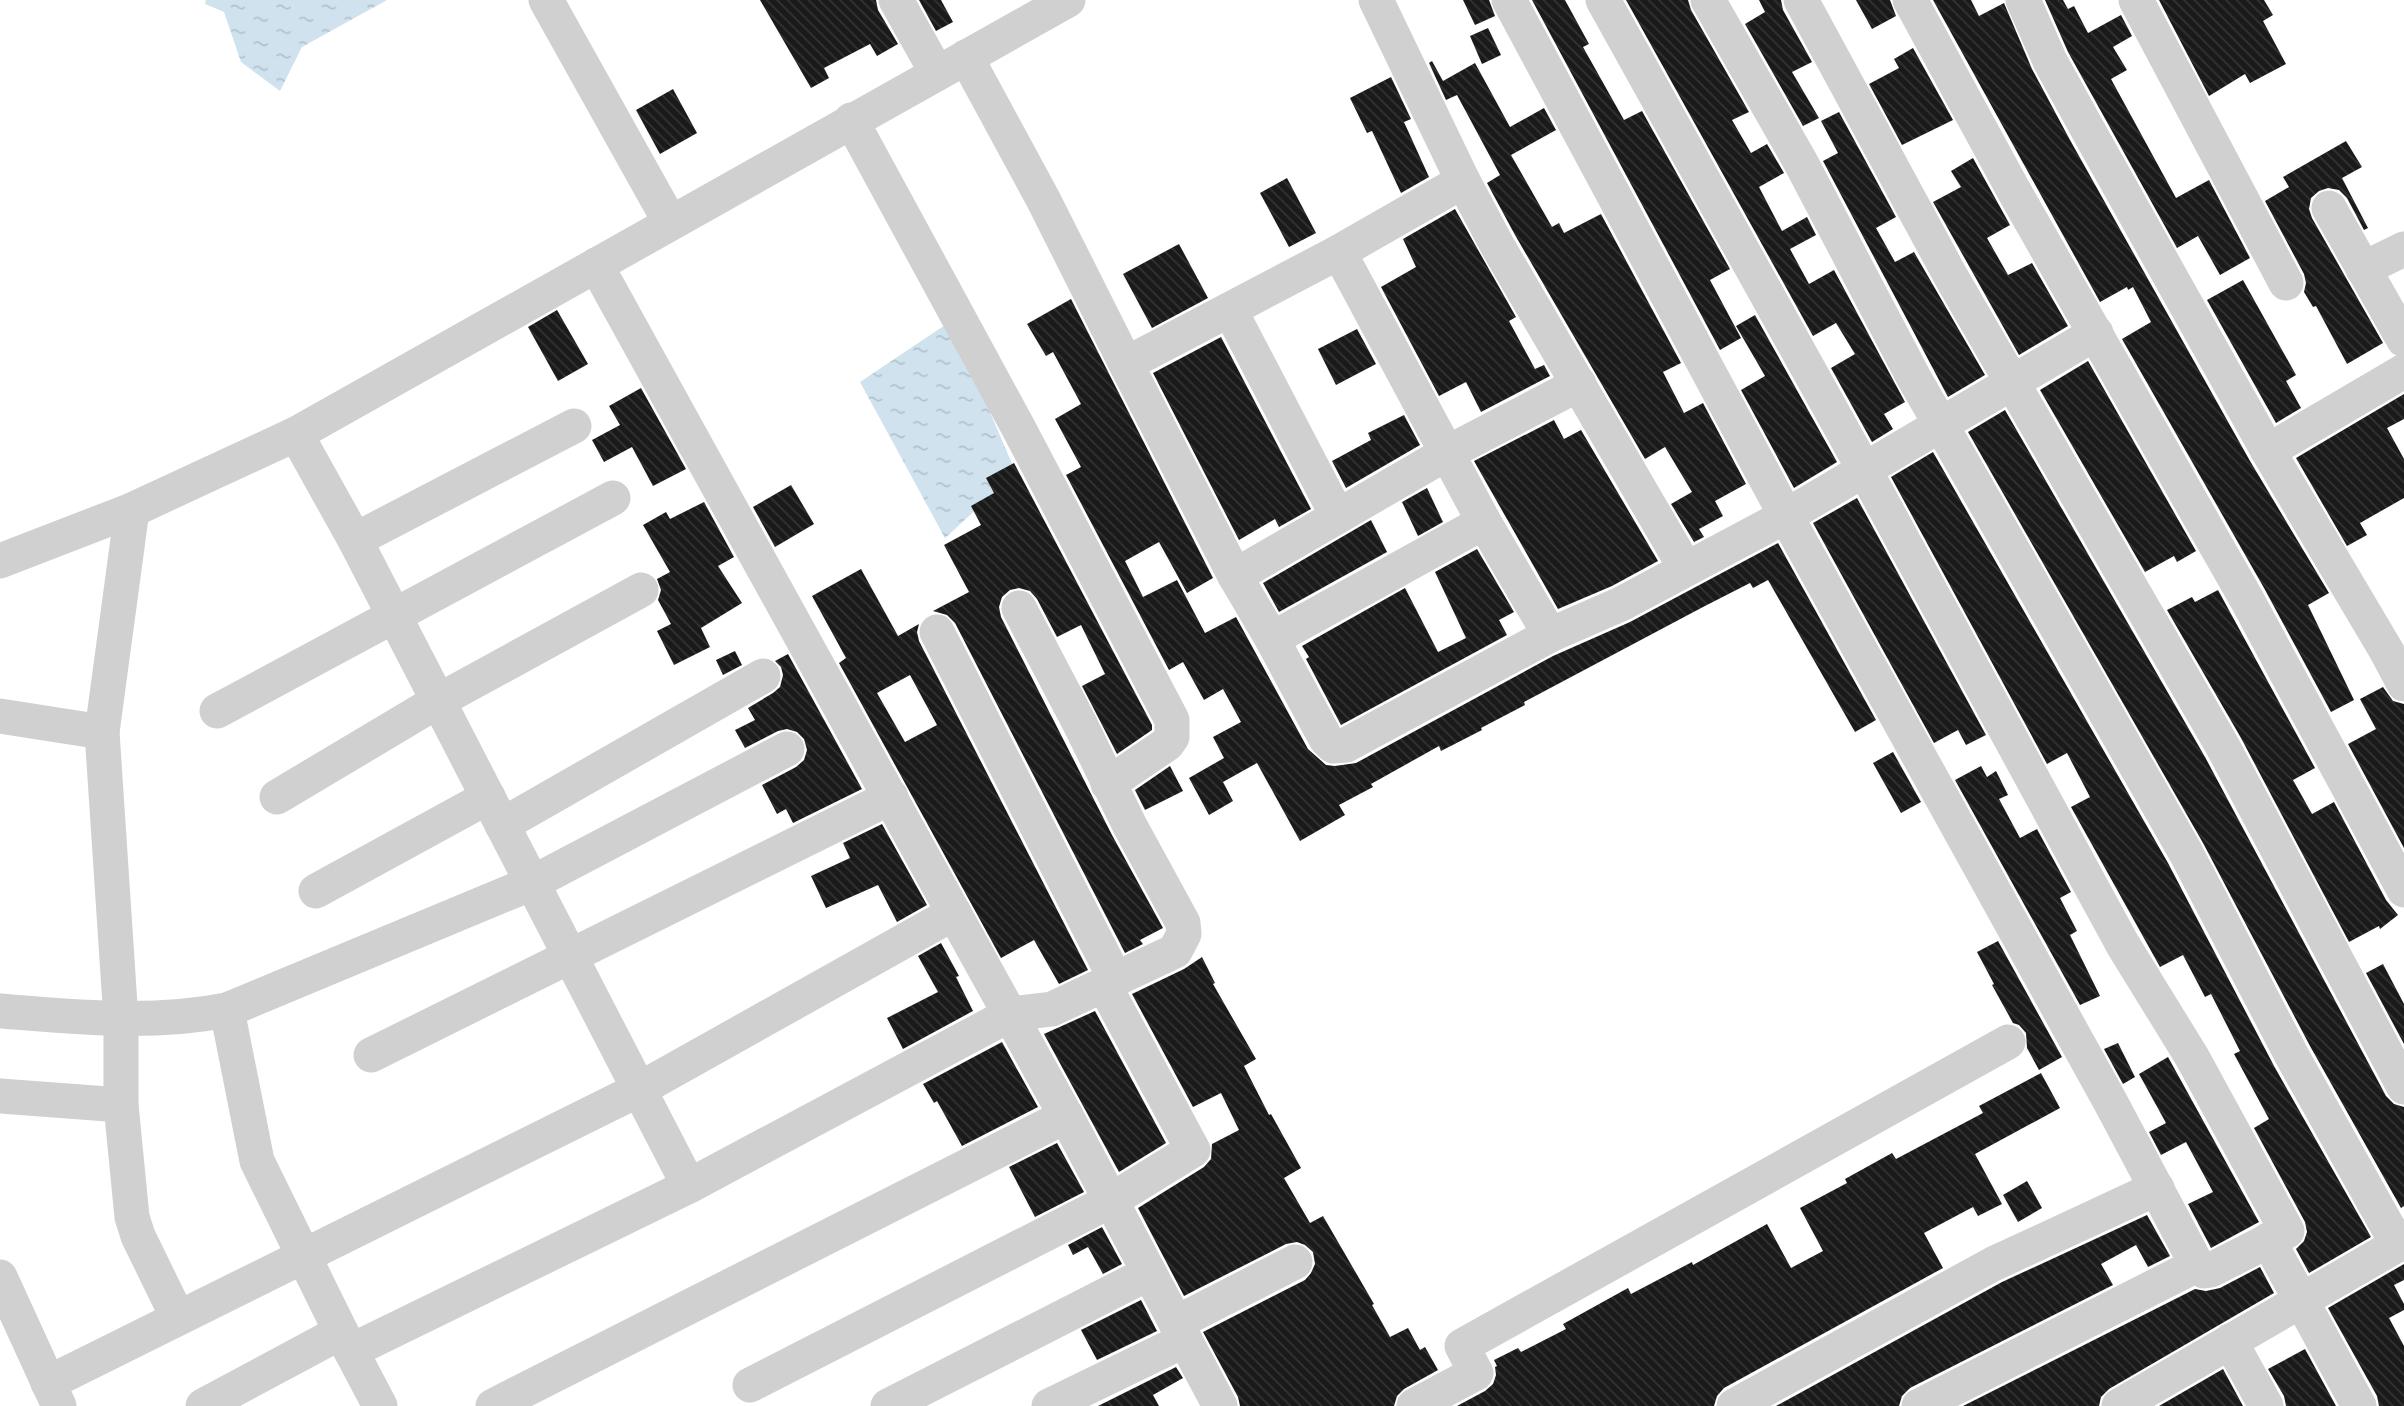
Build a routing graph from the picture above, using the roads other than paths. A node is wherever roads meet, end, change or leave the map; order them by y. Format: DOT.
graph roads {
  1 [pos="546,0"];
  2 [pos="896,0"];
  3 [pos="1377,0"];
  4 [pos="1509,0"];
  5 [pos="1602,0"];
  6 [pos="1708,0"];
  7 [pos="1801,0"];
  8 [pos="1910,0"];
  9 [pos="2022,0"];
  10 [pos="2136,0"];
  11 [pos="1063,1"];
  12 [pos="951,65"];
  13 [pos="851,120"];
  14 [pos="1463,181"];
  15 [pos="2329,208"];
  16 [pos="670,222"];
  17 [pos="2404,249"];
  18 [pos="1339,252"];
  19 [pos="596,265"];
  20 [pos="2363,269"];
  21 [pos="2286,283"];
  22 [pos="1230,310"];
  23 [pos="2096,333"];
  24 [pos="2404,340"];
  25 [pos="1126,364"];
  26 [pos="2404,371"];
  27 [pos="2012,382"];
  28 [pos="1579,384"];
  29 [pos="1942,425"];
  30 [pos="574,426"];
  31 [pos="296,434"];
  32 [pos="2267,451"];
  33 [pos="1447,453"];
  34 [pos="1865,471"];
  35 [pos="613,498"];
  36 [pos="132,510"];
  37 [pos="1337,515"];
  38 [pos="1786,516"];
  39 [pos="1484,522"];
  40 [pos="355,540"];
  41 [pos="0,561"];
  42 [pos="1686,569"];
  43 [pos="1235,576"];
  44 [pos="641,590"];
  45 [pos="1019,608"];
  46 [pos="395,617"];
  47 [pos="937,632"];
  48 [pos="1550,635"];
  49 [pos="1272,639"];
  50 [pos="763,676"];
  51 [pos="2404,684"];
  52 [pos="438,701"];
  53 [pos="217,711"];
  54 [pos="0,716"];
  55 [pos="102,732"];
  56 [pos="787,748"];
  57 [pos="1108,783"];
  58 [pos="277,797"];
  59 [pos="891,797"];
  60 [pos="495,811"];
  61 [pos="532,883"];
  62 [pos="2404,890"];
  63 [pos="316,891"];
  64 [pos="954,913"];
  65 [pos="569,955"];
  66 [pos="1110,982"];
  67 [pos="227,1010"];
  68 [pos="0,1011"];
  69 [pos="1011,1014"];
  70 [pos="121,1020"];
  71 [pos="2008,1042"];
  72 [pos="371,1055"];
  73 [pos="2404,1087"];
  74 [pos="638,1090"];
  75 [pos="0,1096"];
  76 [pos="121,1105"];
  77 [pos="1066,1115"];
  78 [pos="689,1186"];
  79 [pos="2157,1188"];
  80 [pos="1110,1201"];
  81 [pos="2268,1240"];
  82 [pos="2401,1243"];
  83 [pos="303,1254"];
  84 [pos="1295,1262"];
  85 [pos="2197,1265"];
  86 [pos="1149,1273"];
  87 [pos="0,1277"];
  88 [pos="2301,1303"];
  89 [pos="178,1318"];
  90 [pos="1180,1332"];
  91 [pos="2230,1341"];
  92 [pos="346,1342"];
  93 [pos="750,1385"];
  94 [pos="53,1394"];
  95 [pos="375,1404"];
  96 [pos="1216,1405"];
  97 [pos="203,1406"];
  98 [pos="493,1406"];
  99 [pos="888,1406"];
  100 [pos="1049,1406"];
  101 [pos="1414,1406"];
  102 [pos="1734,1406"];
  103 [pos="1919,1406"];
  104 [pos="2119,1406"];
  105 [pos="2266,1406"];
  106 [pos="2358,1406"];
  1 -- 16 [label="street"];
  2 -- 12 [label="street"];
  3 -- 14 [label="street"];
  4 -- 38 [label="street"];
  5 -- 34 [label="street"];
  6 -- 29 [label="street"];
  7 -- 27 [label="street"];
  8 -- 23 [label="street"];
  9 -- 32 [label="street"];
  10 -- 21 [label="street"];
  11 -- 12 [label="street"];
  12 -- 13 [label="street"];
  12 -- 25 [label="street"];
  13 -- 16 [label="street"];
  13 -- 57 [label="street"];
  14 -- 18 [label="street"];
  14 -- 28 [label="street"];
  15 -- 20 [label="street"];
  16 -- 19 [label="street"];
  17 -- 20 [label="street"];
  18 -- 22 [label="street"];
  18 -- 33 [label="street"];
  19 -- 31 [label="street"];
  19 -- 59 [label="street"];
  20 -- 24 [label="street"];
  22 -- 25 [label="street"];
  22 -- 37 [label="street"];
  23 -- 27 [label="street"];
  23 -- 62 [label="street"];
  25 -- 43 [label="street"];
  26 -- 32 [label="street"];
  27 -- 29 [label="street"];
  27 -- 73 [label="street"];
  28 -- 33 [label="street"];
  28 -- 42 [label="street"];
  29 -- 34 [label="street"];
  29 -- 82 [label="street"];
  30 -- 40 [label="street"];
  31 -- 36 [label="street"];
  31 -- 40 [label="street"];
  32 -- 51 [label="street"];
  33 -- 37 [label="street"];
  33 -- 39 [label="street"];
  34 -- 38 [label="street"];
  34 -- 81 [label="street"];
  35 -- 46 [label="street"];
  36 -- 41 [label="street"];
  36 -- 55 [label="street"];
  37 -- 43 [label="street"];
  38 -- 42 [label="street"];
  38 -- 79 [label="street"];
  39 -- 48 [label="street"];
  39 -- 49 [label="street"];
  40 -- 46 [label="street"];
  42 -- 48 [label="street"];
  43 -- 49 [label="street"];
  44 -- 52 [label="street"];
  45 -- 57 [label="street"];
  46 -- 52 [label="street"];
  46 -- 53 [label="street"];
  47 -- 66 [label="street"];
  48 -- 49 [label="street"];
  50 -- 60 [label="street"];
  52 -- 58 [label="street"];
  52 -- 60 [label="street"];
  54 -- 55 [label="street"];
  55 -- 70 [label="street"];
  56 -- 61 [label="street"];
  57 -- 66 [label="street"];
  59 -- 64 [label="street"];
  59 -- 65 [label="street"];
  60 -- 61 [label="street"];
  60 -- 63 [label="street"];
  61 -- 65 [label="street"];
  61 -- 67 [label="street"];
  64 -- 69 [label="street"];
  64 -- 74 [label="street"];
  65 -- 72 [label="street"];
  65 -- 74 [label="street"];
  66 -- 69 [label="street"];
  66 -- 80 [label="street"];
  67 -- 70 [label="street"];
  67 -- 83 [label="street"];
  68 -- 70 [label="street"];
  69 -- 77 [label="street"];
  69 -- 78 [label="street"];
  70 -- 76 [label="street"];
  71 -- 101 [label="street"];
  74 -- 78 [label="street"];
  74 -- 83 [label="street"];
  75 -- 76 [label="street"];
  76 -- 89 [label="street"];
  77 -- 80 [label="street"];
  77 -- 98 [label="street"];
  78 -- 92 [label="street"];
  79 -- 85 [label="street"];
  79 -- 102 [label="street"];
  80 -- 86 [label="street"];
  80 -- 93 [label="street"];
  81 -- 85 [label="street"];
  81 -- 88 [label="street"];
  82 -- 88 [label="street"];
  83 -- 89 [label="street"];
  83 -- 92 [label="street"];
  84 -- 90 [label="street"];
  85 -- 103 [label="street"];
  86 -- 90 [label="street"];
  86 -- 99 [label="street"];
  87 -- 94 [label="street"];
  88 -- 91 [label="street"];
  88 -- 106 [label="street"];
  89 -- 94 [label="street"];
  90 -- 96 [label="street"];
  90 -- 100 [label="street"];
  91 -- 104 [label="street"];
  91 -- 105 [label="street"];
  92 -- 95 [label="street"];
  92 -- 97 [label="street"];
}
